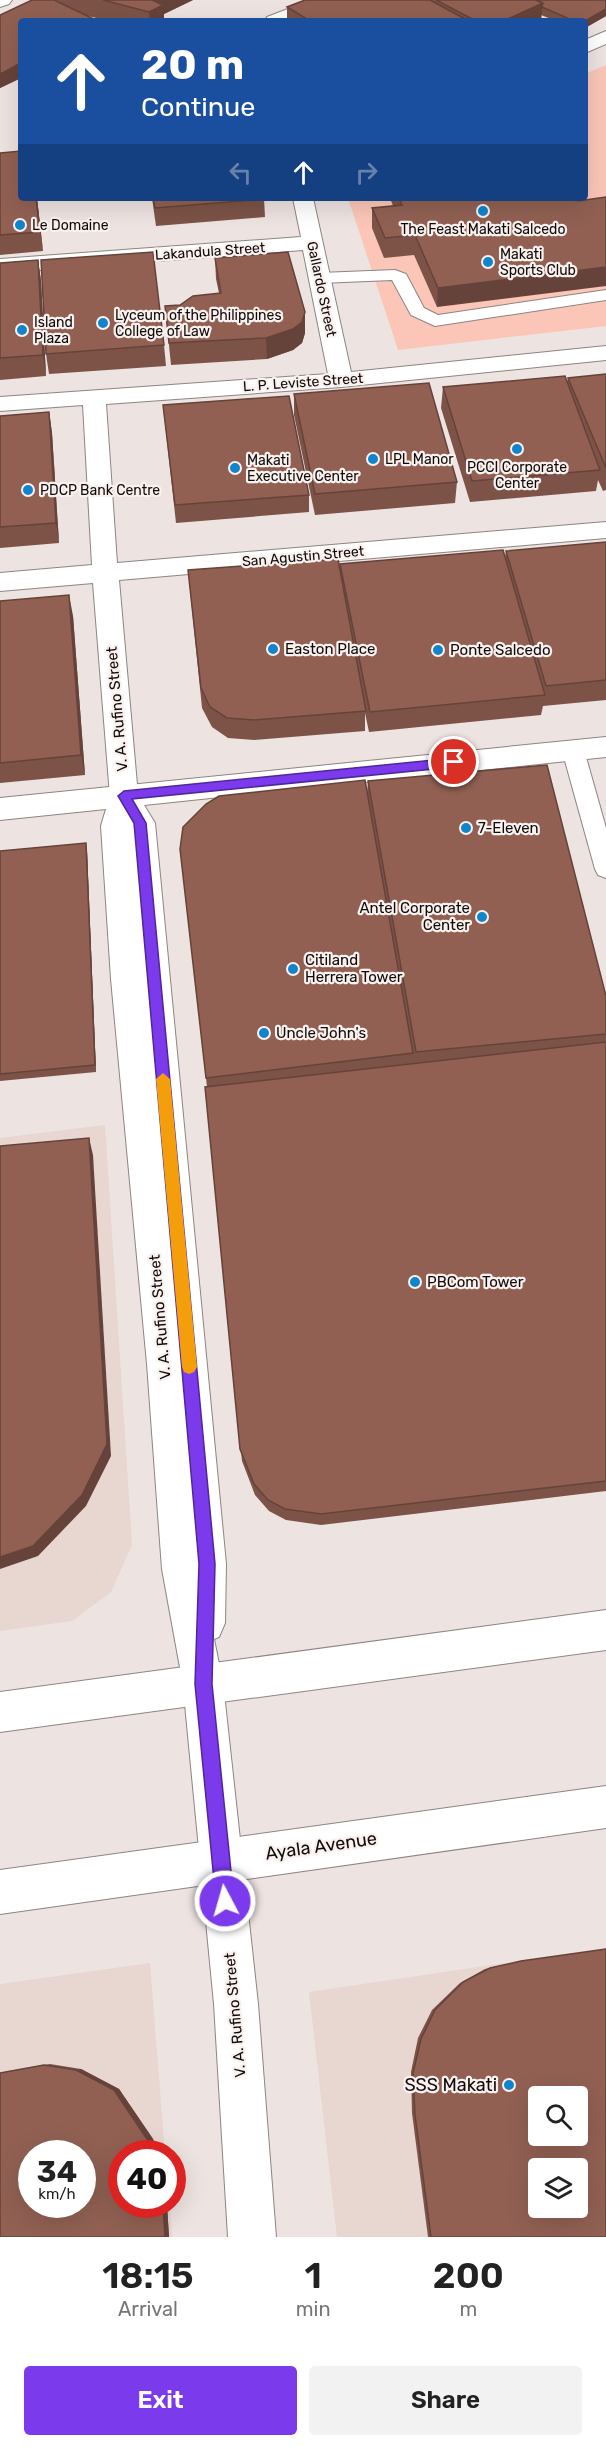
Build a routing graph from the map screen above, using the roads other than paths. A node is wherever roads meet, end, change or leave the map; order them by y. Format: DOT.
graph roads {
  1 [pos="327,0"];
  2 [pos="282,18"];
  3 [pos="606,37"];
  4 [pos="588,46"];
  5 [pos="304,201"];
  6 [pos="312,243"];
  7 [pos="0,266"];
  8 [pos="320,278"];
  9 [pos="606,295"];
  10 [pos="606,353"];
  11 [pos="341,380"];
  12 [pos="94,397"];
  13 [pos="0,404"];
  14 [pos="606,530"];
  15 [pos="105,573"];
  16 [pos="0,582"];
  17 [pos="606,747"];
  18 [pos="573,750"];
  19 [pos="124,796"];
  20 [pos="0,809"];
  21 [pos="606,868"];
  22 [pos="606,1630"];
  23 [pos="203,1684"];
  24 [pos="0,1712"];
  25 [pos="606,1807"];
  26 [pos="221,1860"];
  27 [pos="0,1892"];
  28 [pos="252,2237"];
  1 -- 2 [label="street"];
  3 -- 4 [label="street"];
  5 -- 6 [label="street, Gallardo Street"];
  6 -- 7 [label="street, Lakandula Street"];
  6 -- 8 [label="street, Gallardo Street"];
  8 -- 9 [label="lane"];
  8 -- 11 [label="street, Gallardo Street"];
  10 -- 11 [label="street, L. P. Leviste Street"];
  11 -- 12 [label="street, L. P. Leviste Street"];
  12 -- 13 [label="street, L. P. Leviste Street"];
  12 -- 15 [label="street, V. A. Rufino Street"];
  14 -- 15 [label="street, San Agustin Street"];
  15 -- 16 [label="street, San Agustin Street"];
  15 -- 19 [label="street, V. A. Rufino Street"];
  17 -- 18 [label="street"];
  18 -- 19 [label="street"];
  18 -- 21 [label="lane"];
  19 -- 20 [label="street"];
  19 -- 23 [label="street, V. A. Rufino Street"];
  22 -- 23 [label="street"];
  23 -- 24 [label="street"];
  23 -- 26 [label="street, V. A. Rufino Street"];
  25 -- 26 [label="street, Ayala Avenue"];
  26 -- 27 [label="street, Ayala Avenue"];
  26 -- 28 [label="street, V. A. Rufino Street"];
}
